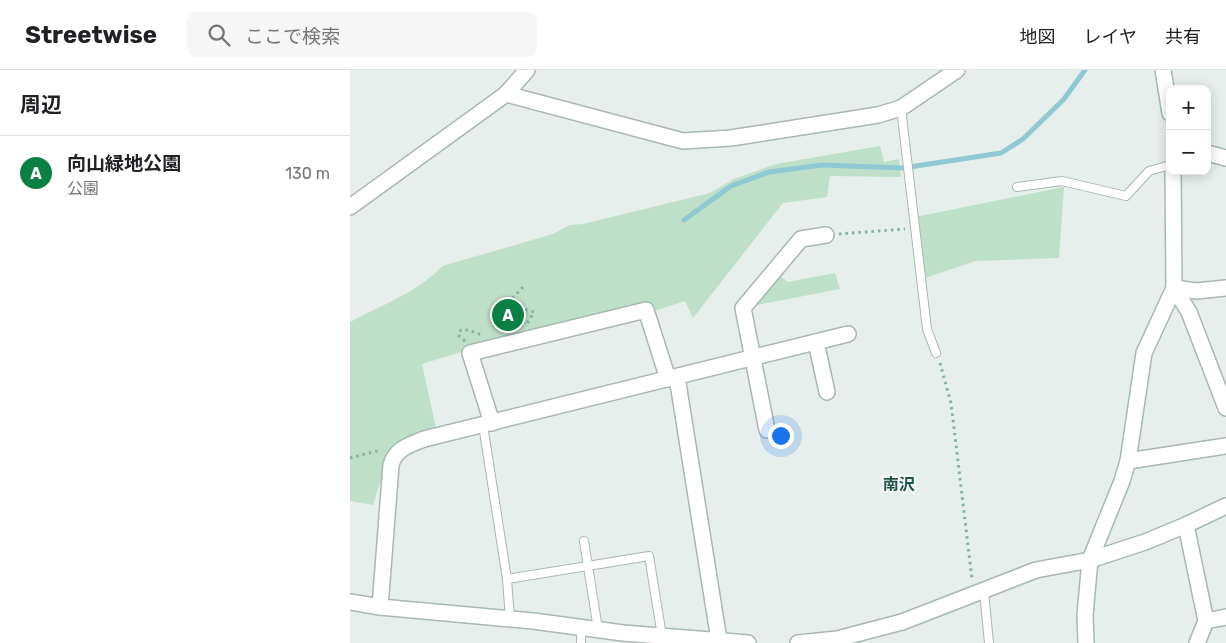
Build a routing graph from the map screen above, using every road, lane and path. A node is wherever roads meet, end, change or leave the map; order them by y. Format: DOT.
graph roads {
  1 [pos="527,70"];
  2 [pos="957,70"];
  3 [pos="1163,70"];
  4 [pos="1166,88"];
  5 [pos="506,94"];
  6 [pos="901,108"];
  7 [pos="1211,154"];
  8 [pos="1226,158"];
  9 [pos="1166,167"];
  10 [pos="1174,175"];
  11 [pos="1017,187"];
  12 [pos="350,207"];
  13 [pos="915,228"];
  14 [pos="826,235"];
  15 [pos="523,287"];
  16 [pos="1174,288"];
  17 [pos="1226,288"];
  18 [pos="848,334"];
  19 [pos="482,336"];
  20 [pos="526,339"];
  21 [pos="470,342"];
  22 [pos="816,342"];
  23 [pos="936,353"];
  24 [pos="754,357"];
  25 [pos="673,378"];
  26 [pos="827,392"];
  27 [pos="1226,408"];
  28 [pos="487,424"];
  29 [pos="767,430"];
  30 [pos="1226,446"];
  31 [pos="1128,461"];
  32 [pos="1226,506"];
  33 [pos="1186,525"];
  34 [pos="584,541"];
  35 [pos="1090,560"];
  36 [pos="588,566"];
  37 [pos="507,579"];
  38 [pos="979,593"];
  39 [pos="350,602"];
  40 [pos="380,607"];
  41 [pos="1226,617"];
  42 [pos="510,619"];
  43 [pos="1206,621"];
  44 [pos="581,627"];
  45 [pos="598,629"];
  46 [pos="662,636"];
  47 [pos="719,640"];
  48 [pos="582,643"];
  49 [pos="748,643"];
  50 [pos="798,643"];
  51 [pos="814,643"];
  52 [pos="989,643"];
  53 [pos="1086,643"];
  54 [pos="1197,643"];
  1 -- 5 [label="street"];
  2 -- 6 [label="street"];
  3 -- 4 [label="street"];
  5 -- 6 [label="street"];
  5 -- 12 [label="street"];
  6 -- 13 [label="lane"];
  7 -- 8 [label="street"];
  9 -- 11 [label="lane"];
  10 -- 16 [label="street"];
  13 -- 14 [label="path"];
  13 -- 23 [label="lane"];
  14 -- 24 [label="street"];
  15 -- 20 [label="path"];
  16 -- 17 [label="street"];
  16 -- 27 [label="street"];
  16 -- 31 [label="street"];
  18 -- 22 [label="street"];
  19 -- 21 [label="path"];
  20 -- 25 [label="street"];
  20 -- 28 [label="street"];
  22 -- 24 [label="street"];
  22 -- 26 [label="street"];
  23 -- 38 [label="path"];
  24 -- 25 [label="street"];
  24 -- 29 [label="street"];
  25 -- 28 [label="street"];
  25 -- 47 [label="street"];
  28 -- 37 [label="lane"];
  28 -- 40 [label="street"];
  30 -- 31 [label="street"];
  31 -- 35 [label="street"];
  32 -- 33 [label="street"];
  33 -- 35 [label="street"];
  33 -- 43 [label="street"];
  34 -- 36 [label="lane"];
  35 -- 38 [label="street"];
  35 -- 53 [label="street"];
  36 -- 37 [label="lane"];
  36 -- 45 [label="lane"];
  36 -- 46 [label="lane"];
  37 -- 42 [label="lane"];
  38 -- 51 [label="street"];
  38 -- 52 [label="lane"];
  39 -- 40 [label="street"];
  40 -- 42 [label="street"];
  41 -- 43 [label="street"];
  42 -- 44 [label="street"];
  43 -- 54 [label="street"];
  44 -- 45 [label="street"];
  44 -- 48 [label="lane"];
  45 -- 46 [label="street"];
  46 -- 47 [label="street"];
  47 -- 49 [label="street"];
  50 -- 51 [label="street"];
}
